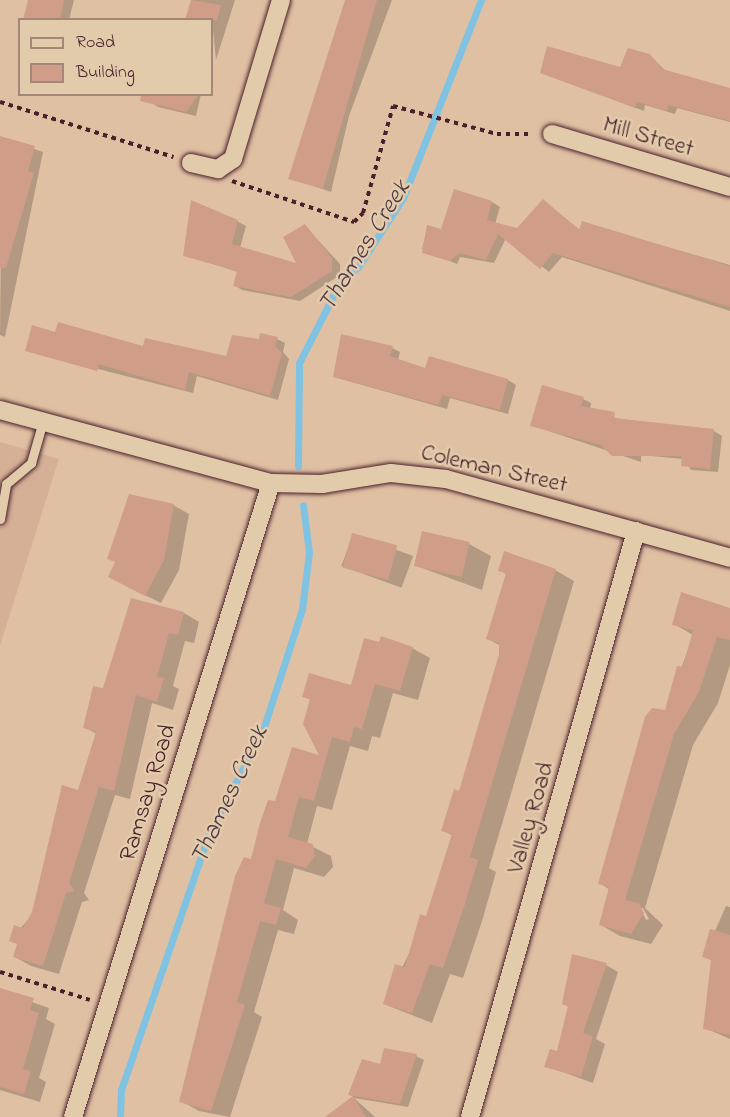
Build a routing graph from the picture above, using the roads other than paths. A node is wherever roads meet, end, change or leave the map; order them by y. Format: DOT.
graph roads {
  1 [pos="281,0"];
  2 [pos="552,134"];
  3 [pos="191,163"];
  4 [pos="730,187"];
  5 [pos="0,410"];
  6 [pos="43,421"];
  7 [pos="271,483"];
  8 [pos="0,519"];
  9 [pos="636,531"];
  10 [pos="730,558"];
  11 [pos="73,1117"];
  12 [pos="470,1117"];
  1 -- 3 [label="street"];
  2 -- 4 [label="street, Mill Street"];
  5 -- 6 [label="street, Coleman Street"];
  6 -- 7 [label="street, Coleman Street"];
  6 -- 8 [label="lane"];
  7 -- 9 [label="street, Coleman Street"];
  7 -- 11 [label="street, Ramsay Road"];
  9 -- 10 [label="street, Coleman Street"];
  9 -- 12 [label="street, Valley Road"];
}
